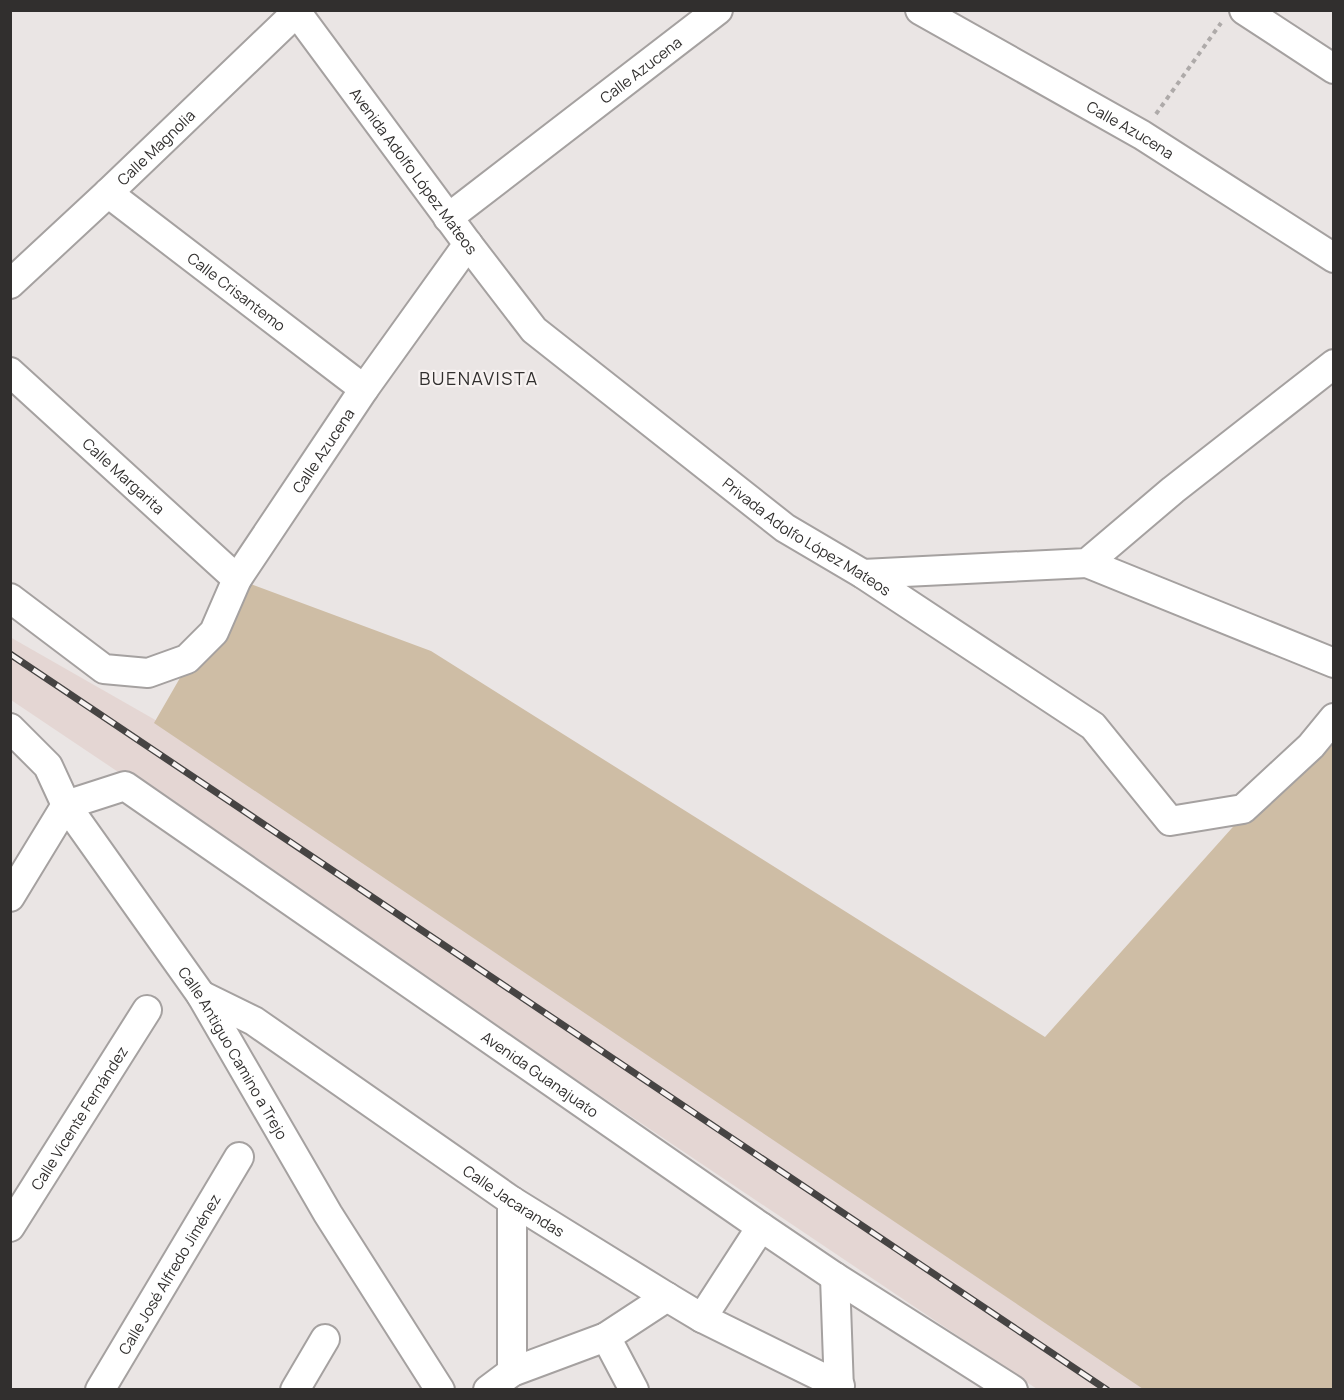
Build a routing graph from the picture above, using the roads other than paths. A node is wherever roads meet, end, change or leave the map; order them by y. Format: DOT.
graph roads {
  1 [pos="718,10"];
  2 [pos="297,11"];
  3 [pos="929,13"];
  4 [pos="1234,15"];
  5 [pos="1334,69"];
  6 [pos="108,193"];
  7 [pos="448,218"];
  8 [pos="468,244"];
  9 [pos="1334,258"];
  10 [pos="10,284"];
  11 [pos="534,330"];
  12 [pos="1334,364"];
  13 [pos="10,372"];
  14 [pos="364,389"];
  15 [pos="1087,563"];
  16 [pos="863,574"];
  17 [pos="237,579"];
  18 [pos="10,598"];
  19 [pos="1334,663"];
  20 [pos="1334,718"];
  21 [pos="10,728"];
  22 [pos="66,805"];
  23 [pos="10,897"];
  24 [pos="201,995"];
  25 [pos="147,1010"];
  26 [pos="239,1157"];
  27 [pos="512,1201"];
  28 [pos="10,1227"];
  29 [pos="761,1227"];
  30 [pos="835,1277"];
  31 [pos="668,1298"];
  32 [pos="702,1318"];
  33 [pos="606,1337"];
  34 [pos="325,1339"];
  35 [pos="512,1372"];
  36 [pos="995,1385"];
  37 [pos="840,1388"];
  38 [pos="100,1389"];
  39 [pos="295,1389"];
  40 [pos="440,1389"];
  41 [pos="488,1389"];
  42 [pos="634,1389"];
  1 -- 7 [label="street, Calle Azucena"];
  2 -- 6 [label="street, Calle Magnolia"];
  2 -- 7 [label="street, Avenida Adolfo López Mateos"];
  3 -- 9 [label="street, Calle Azucena"];
  4 -- 5 [label="street"];
  6 -- 10 [label="street, Calle Magnolia"];
  6 -- 14 [label="street, Calle Crisantemo"];
  7 -- 8 [label="street, Avenida Adolfo López Mateos"];
  8 -- 11 [label="street, Avenida Adolfo López Mateos"];
  8 -- 14 [label="street, Calle Azucena"];
  11 -- 16 [label="street, Privada Adolfo López Mateos"];
  12 -- 15 [label="street"];
  13 -- 17 [label="street, Calle Margarita"];
  14 -- 17 [label="street, Calle Azucena"];
  15 -- 16 [label="street"];
  15 -- 19 [label="street"];
  16 -- 20 [label="street, Privada Adolfo López Mateos"];
  17 -- 18 [label="street, Calle Azucena"];
  21 -- 22 [label="street, Calle Antiguo Camino a Trejo"];
  22 -- 23 [label="street"];
  22 -- 24 [label="street, Calle Antiguo Camino a Trejo"];
  22 -- 29 [label="street, Avenida Guanajuato"];
  24 -- 27 [label="street, Calle Jacarandas"];
  24 -- 40 [label="street, Calle Antiguo Camino a Trejo"];
  25 -- 28 [label="street, Calle Vicente Fernández"];
  26 -- 38 [label="street, Calle José Alfredo Jiménez"];
  27 -- 31 [label="street, Calle Jacarandas"];
  27 -- 35 [label="street"];
  29 -- 30 [label="street, Avenida Guanajuato"];
  29 -- 32 [label="street"];
  30 -- 36 [label="street, Avenida Guanajuato"];
  30 -- 37 [label="street"];
  31 -- 32 [label="street, Calle Jacarandas"];
  31 -- 33 [label="street"];
  32 -- 37 [label="street, Calle Jacarandas"];
  33 -- 35 [label="street"];
  33 -- 42 [label="street"];
  34 -- 39 [label="street"];
  35 -- 41 [label="street"];
}
